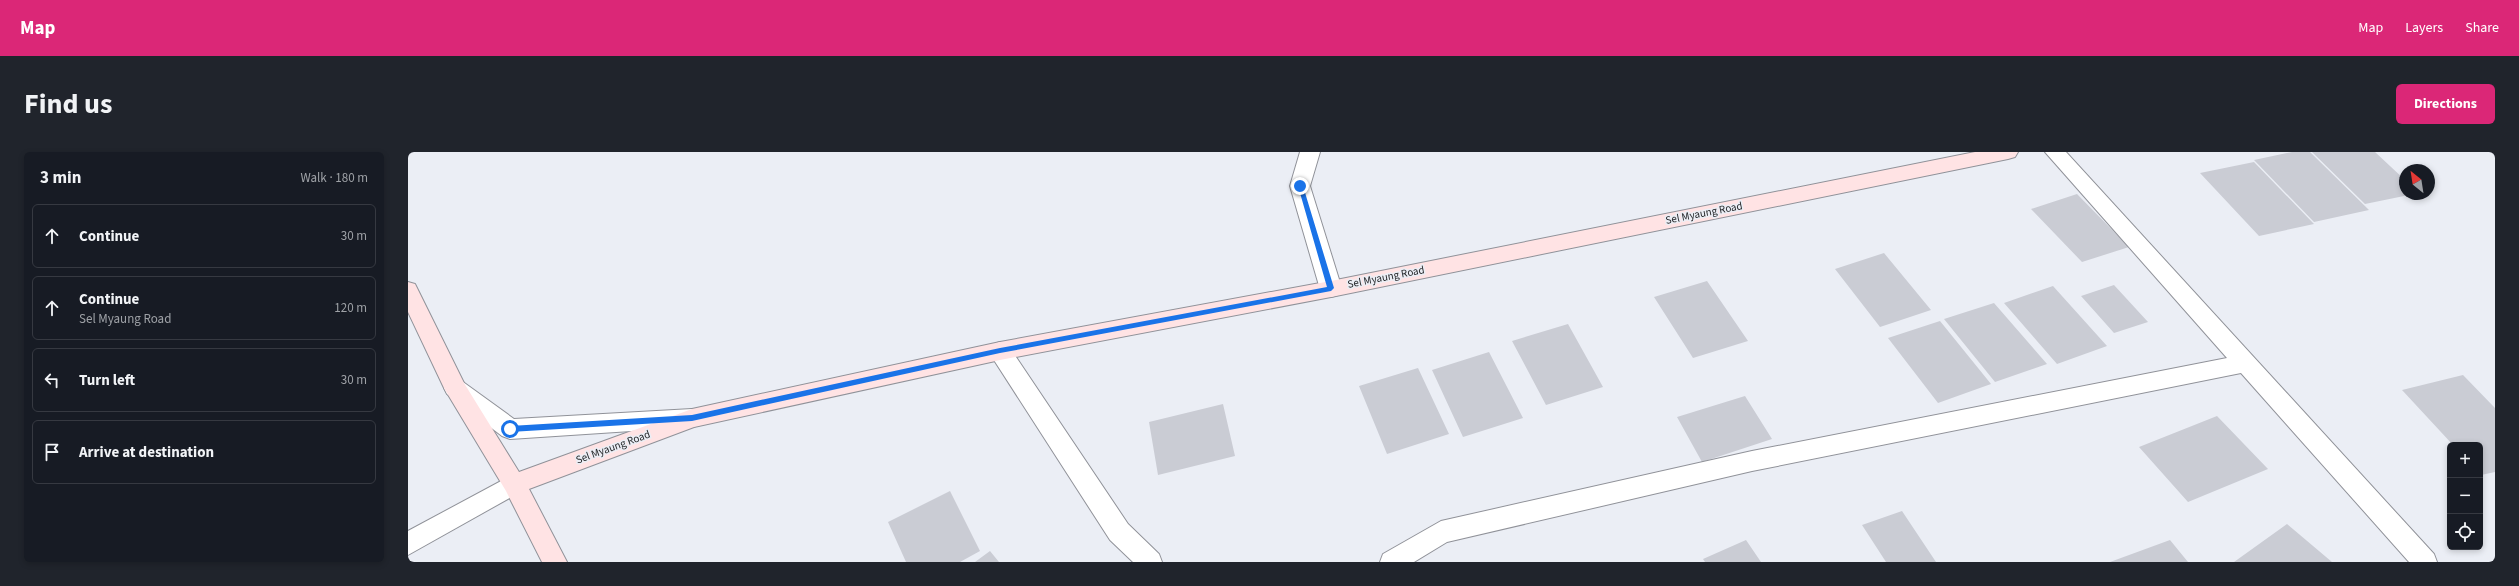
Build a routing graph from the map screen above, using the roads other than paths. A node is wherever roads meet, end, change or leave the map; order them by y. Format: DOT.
graph roads {
  1 [pos="1310,152"];
  2 [pos="2008,152"];
  3 [pos="2055,152"];
  4 [pos="1331,288"];
  5 [pos="408,290"];
  6 [pos="1000,351"];
  7 [pos="2246,363"];
  8 [pos="455,388"];
  9 [pos="692,418"];
  10 [pos="514,484"];
  11 [pos="432,530"];
  12 [pos="408,544"];
  13 [pos="408,560"];
  14 [pos="555,562"];
  15 [pos="1150,562"];
  16 [pos="1392,562"];
  17 [pos="2425,562"];
  1 -- 4 [label="street"];
  2 -- 4 [label="main road, Sel Myaung Road"];
  3 -- 7 [label="street"];
  4 -- 6 [label="main road, Sel Myaung Road"];
  5 -- 8 [label="main road"];
  6 -- 9 [label="main road, Sel Myaung Road"];
  6 -- 15 [label="street"];
  7 -- 16 [label="street"];
  7 -- 17 [label="street"];
  8 -- 9 [label="street"];
  8 -- 10 [label="main road"];
  9 -- 10 [label="main road, Sel Myaung Road"];
  10 -- 11 [label="street"];
  10 -- 14 [label="main road"];
  11 -- 12 [label="street"];
  11 -- 13 [label="street"];
}
